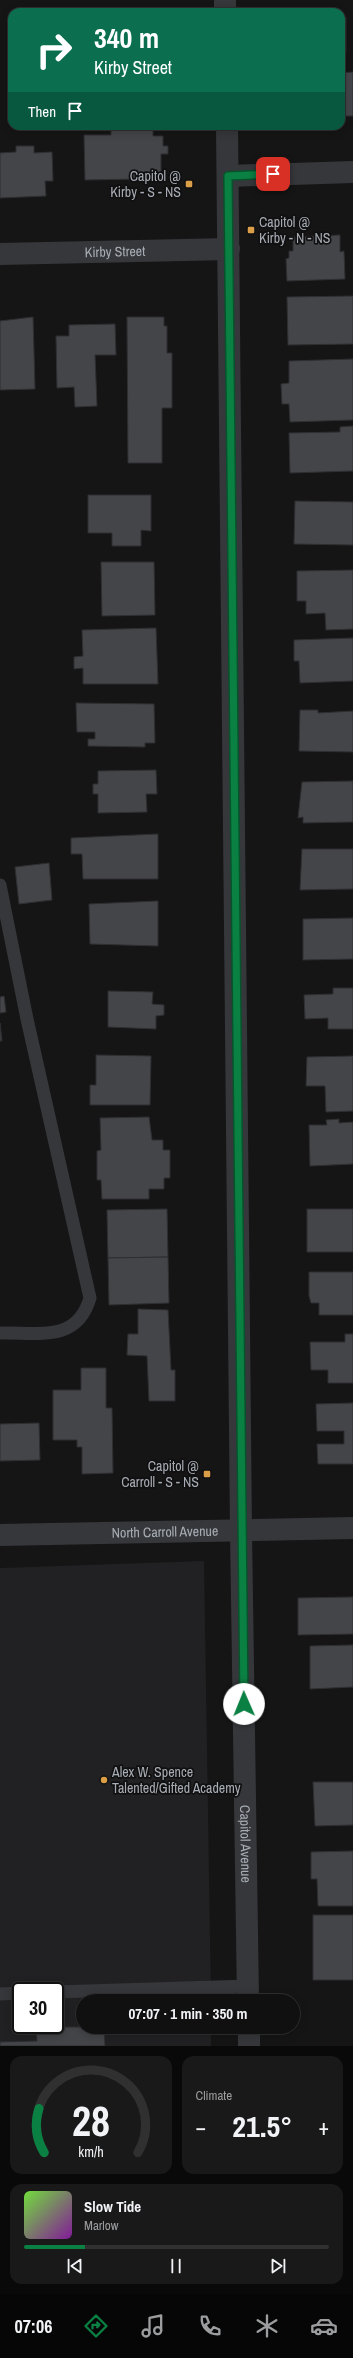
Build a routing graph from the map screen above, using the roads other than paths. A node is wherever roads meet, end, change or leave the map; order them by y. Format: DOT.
graph roads {
  1 [pos="227,130"];
  2 [pos="353,172"];
  3 [pos="228,176"];
  4 [pos="229,249"];
  5 [pos="0,254"];
  6 [pos="0,885"];
  7 [pos="0,1333"];
  8 [pos="353,1528"];
  9 [pos="241,1531"];
  10 [pos="0,1535"];
  11 [pos="64,1992"];
  12 [pos="12,1993"];
  13 [pos="248,1993"];
  14 [pos="0,1994"];
  15 [pos="249,2034"];
  16 [pos="249,2046"];
  1 -- 3 [label="street, Capitol Avenue"];
  2 -- 3 [label="street"];
  3 -- 4 [label="street, Capitol Avenue"];
  4 -- 5 [label="street, Kirby Street"];
  4 -- 9 [label="street, Capitol Avenue"];
  6 -- 7 [label="lane"];
  8 -- 9 [label="street, North Carroll Avenue"];
  9 -- 10 [label="street, North Carroll Avenue"];
  9 -- 13 [label="street, Capitol Avenue"];
  11 -- 13 [label="lane"];
  12 -- 14 [label="lane"];
  15 -- 16 [label="street"];
}
